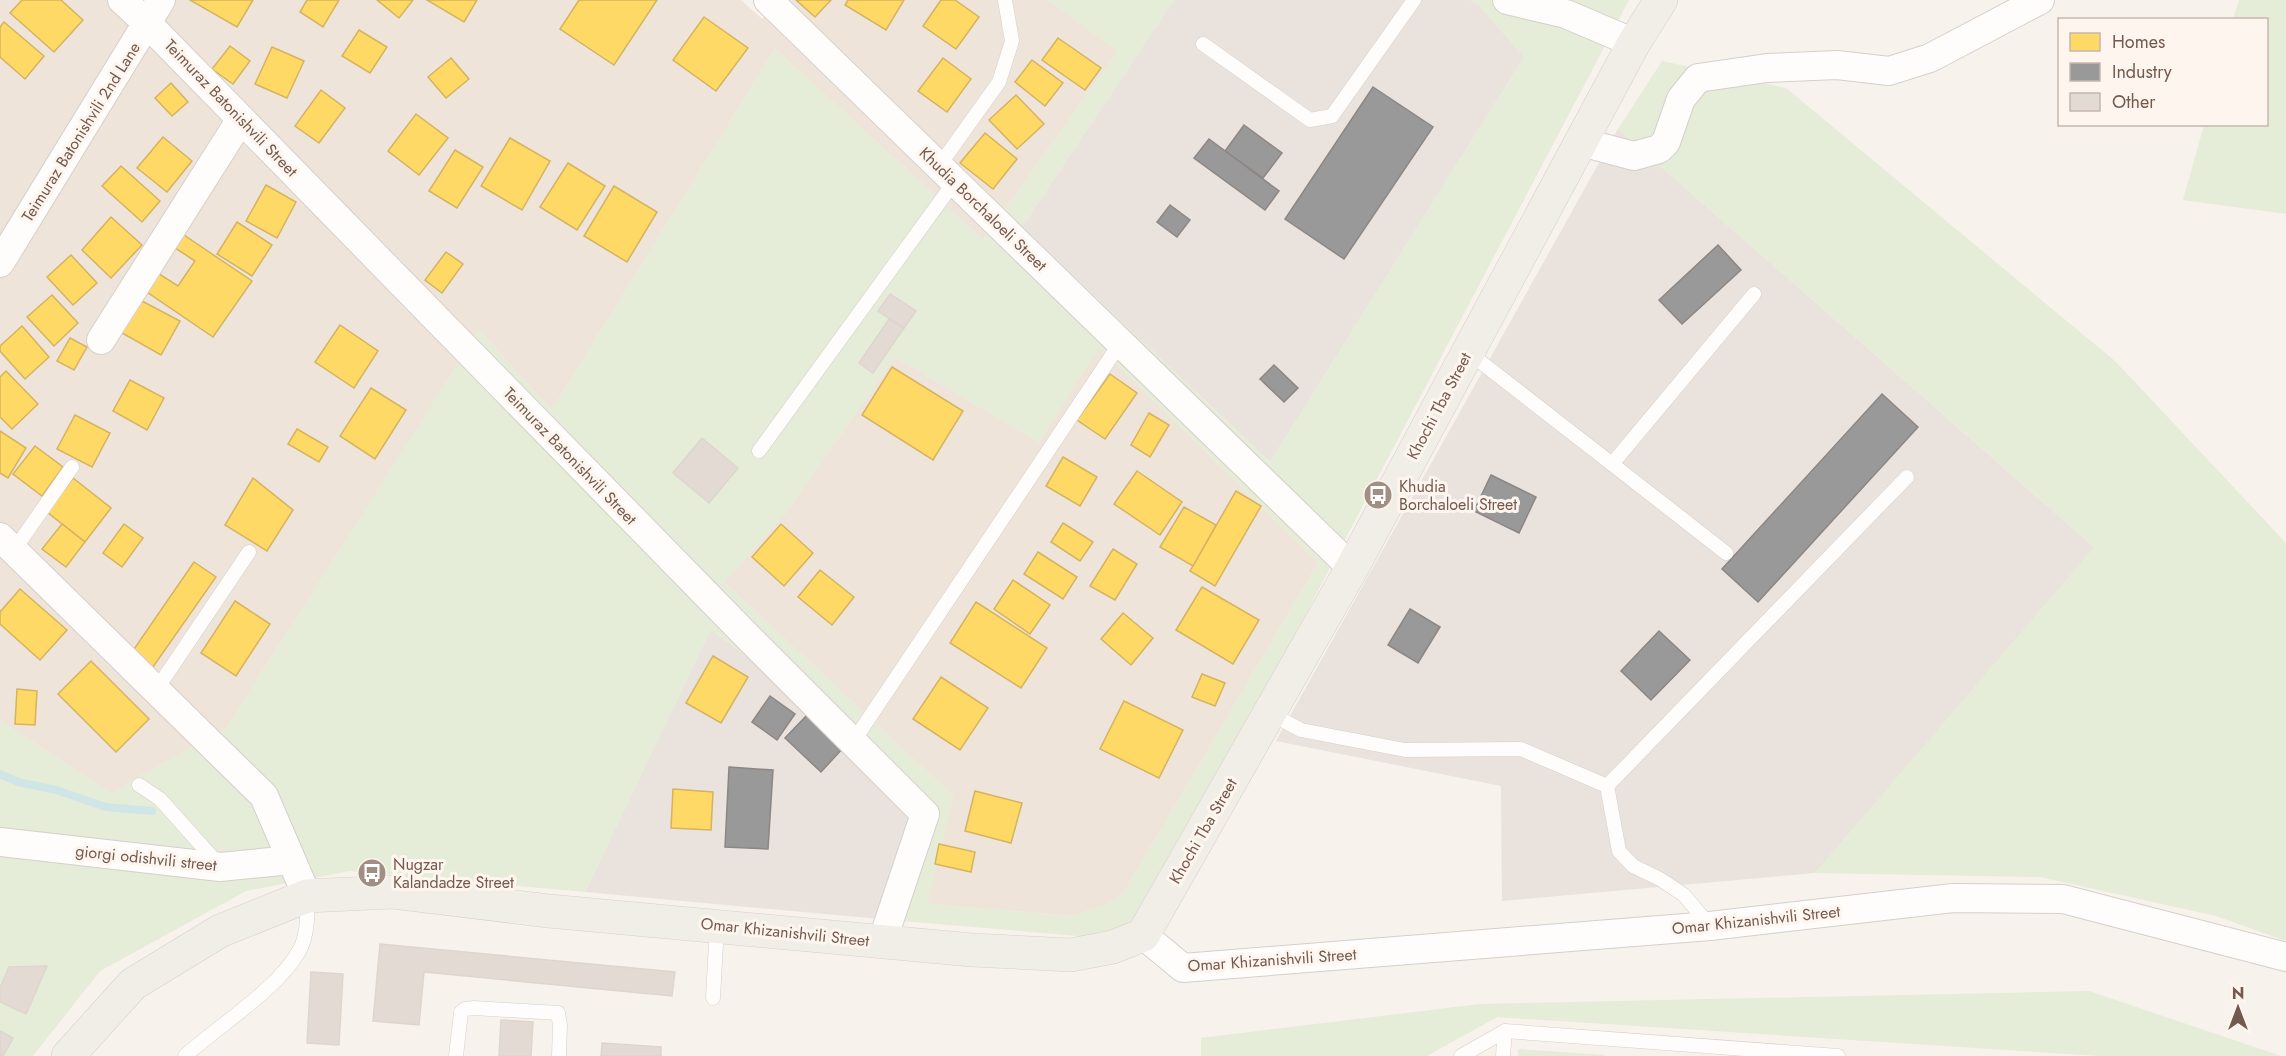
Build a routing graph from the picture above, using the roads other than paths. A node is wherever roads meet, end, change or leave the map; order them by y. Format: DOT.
graph roads {
  1 [pos="122,0"];
  2 [pos="768,0"];
  3 [pos="1005,0"];
  4 [pos="1414,0"];
  5 [pos="1507,0"];
  6 [pos="1660,0"];
  7 [pos="2040,0"];
  8 [pos="154,11"];
  9 [pos="1634,43"];
  10 [pos="1203,44"];
  11 [pos="241,119"];
  12 [pos="1581,142"];
  13 [pos="947,173"];
  14 [pos="0,263"];
  15 [pos="1754,294"];
  16 [pos="101,340"];
  17 [pos="1121,342"];
  18 [pos="1468,352"];
  19 [pos="759,452"];
  20 [pos="1612,464"];
  21 [pos="72,467"];
  22 [pos="1907,477"];
  23 [pos="7,543"];
  24 [pos="249,552"];
  25 [pos="1726,553"];
  26 [pos="1352,568"];
  27 [pos="156,690"];
  28 [pos="1271,714"];
  29 [pos="853,742"];
  30 [pos="139,785"];
  31 [pos="1607,786"];
  32 [pos="0,843"];
  33 [pos="291,860"];
  34 [pos="220,867"];
  35 [pos="307,896"];
  36 [pos="717,925"];
  37 [pos="1710,926"];
  38 [pos="1143,935"];
  39 [pos="882,942"];
  40 [pos="2286,957"];
  41 [pos="713,998"];
  42 [pos="1504,1031"];
  43 [pos="1750,1053"];
  44 [pos="68,1056"];
  45 [pos="185,1056"];
  46 [pos="456,1056"];
  47 [pos="559,1056"];
  48 [pos="1461,1056"];
  49 [pos="1503,1056"];
  50 [pos="1831,1056"];
  51 [pos="1838,1056"];
  1 -- 8 [label="street, Teimuraz Batonishvili Street"];
  2 -- 13 [label="street, Khudia Borchaloeli Street"];
  3 -- 13 [label="lane"];
  4 -- 10 [label="lane"];
  5 -- 9 [label="street"];
  6 -- 9 [label="main road, Khochi Tba Street"];
  7 -- 12 [label="street"];
  8 -- 11 [label="street, Teimuraz Batonishvili Street"];
  8 -- 14 [label="street, Teimuraz Batonishvili 2nd Lane"];
  9 -- 12 [label="main road, Khochi Tba Street"];
  11 -- 16 [label="street"];
  11 -- 29 [label="street, Teimuraz Batonishvili Street"];
  12 -- 18 [label="main road, Khochi Tba Street"];
  13 -- 17 [label="street, Khudia Borchaloeli Street"];
  13 -- 19 [label="lane"];
  15 -- 20 [label="lane"];
  17 -- 26 [label="street, Khudia Borchaloeli Street"];
  17 -- 29 [label="lane"];
  18 -- 20 [label="lane"];
  18 -- 26 [label="main road, Khochi Tba Street"];
  20 -- 25 [label="lane"];
  21 -- 23 [label="lane"];
  22 -- 31 [label="lane"];
  23 -- 27 [label="street"];
  24 -- 27 [label="lane"];
  26 -- 28 [label="main road, Khochi Tba Street"];
  27 -- 33 [label="street"];
  28 -- 31 [label="lane"];
  28 -- 38 [label="main road, Khochi Tba Street"];
  29 -- 39 [label="street, Teimuraz Batonishvili Street"];
  30 -- 34 [label="lane"];
  31 -- 37 [label="lane"];
  32 -- 34 [label="street, giorgi odishvili street"];
  33 -- 34 [label="street, giorgi odishvili street"];
  33 -- 35 [label="street"];
  35 -- 36 [label="main road, Omar Khizanishvili Street"];
  35 -- 44 [label="main road, Omar Khizanishvili Street"];
  35 -- 45 [label="lane"];
  36 -- 39 [label="main road, Omar Khizanishvili Street"];
  36 -- 41 [label="lane"];
  37 -- 38 [label="street, Omar Khizanishvili Street"];
  37 -- 40 [label="street, Omar Khizanishvili Street"];
  38 -- 39 [label="main road, Omar Khizanishvili Street"];
  42 -- 43 [label="lane"];
  42 -- 48 [label="lane"];
  42 -- 49 [label="lane"];
  43 -- 50 [label="lane"];
  46 -- 47 [label="lane"];
  50 -- 51 [label="lane"];
}
